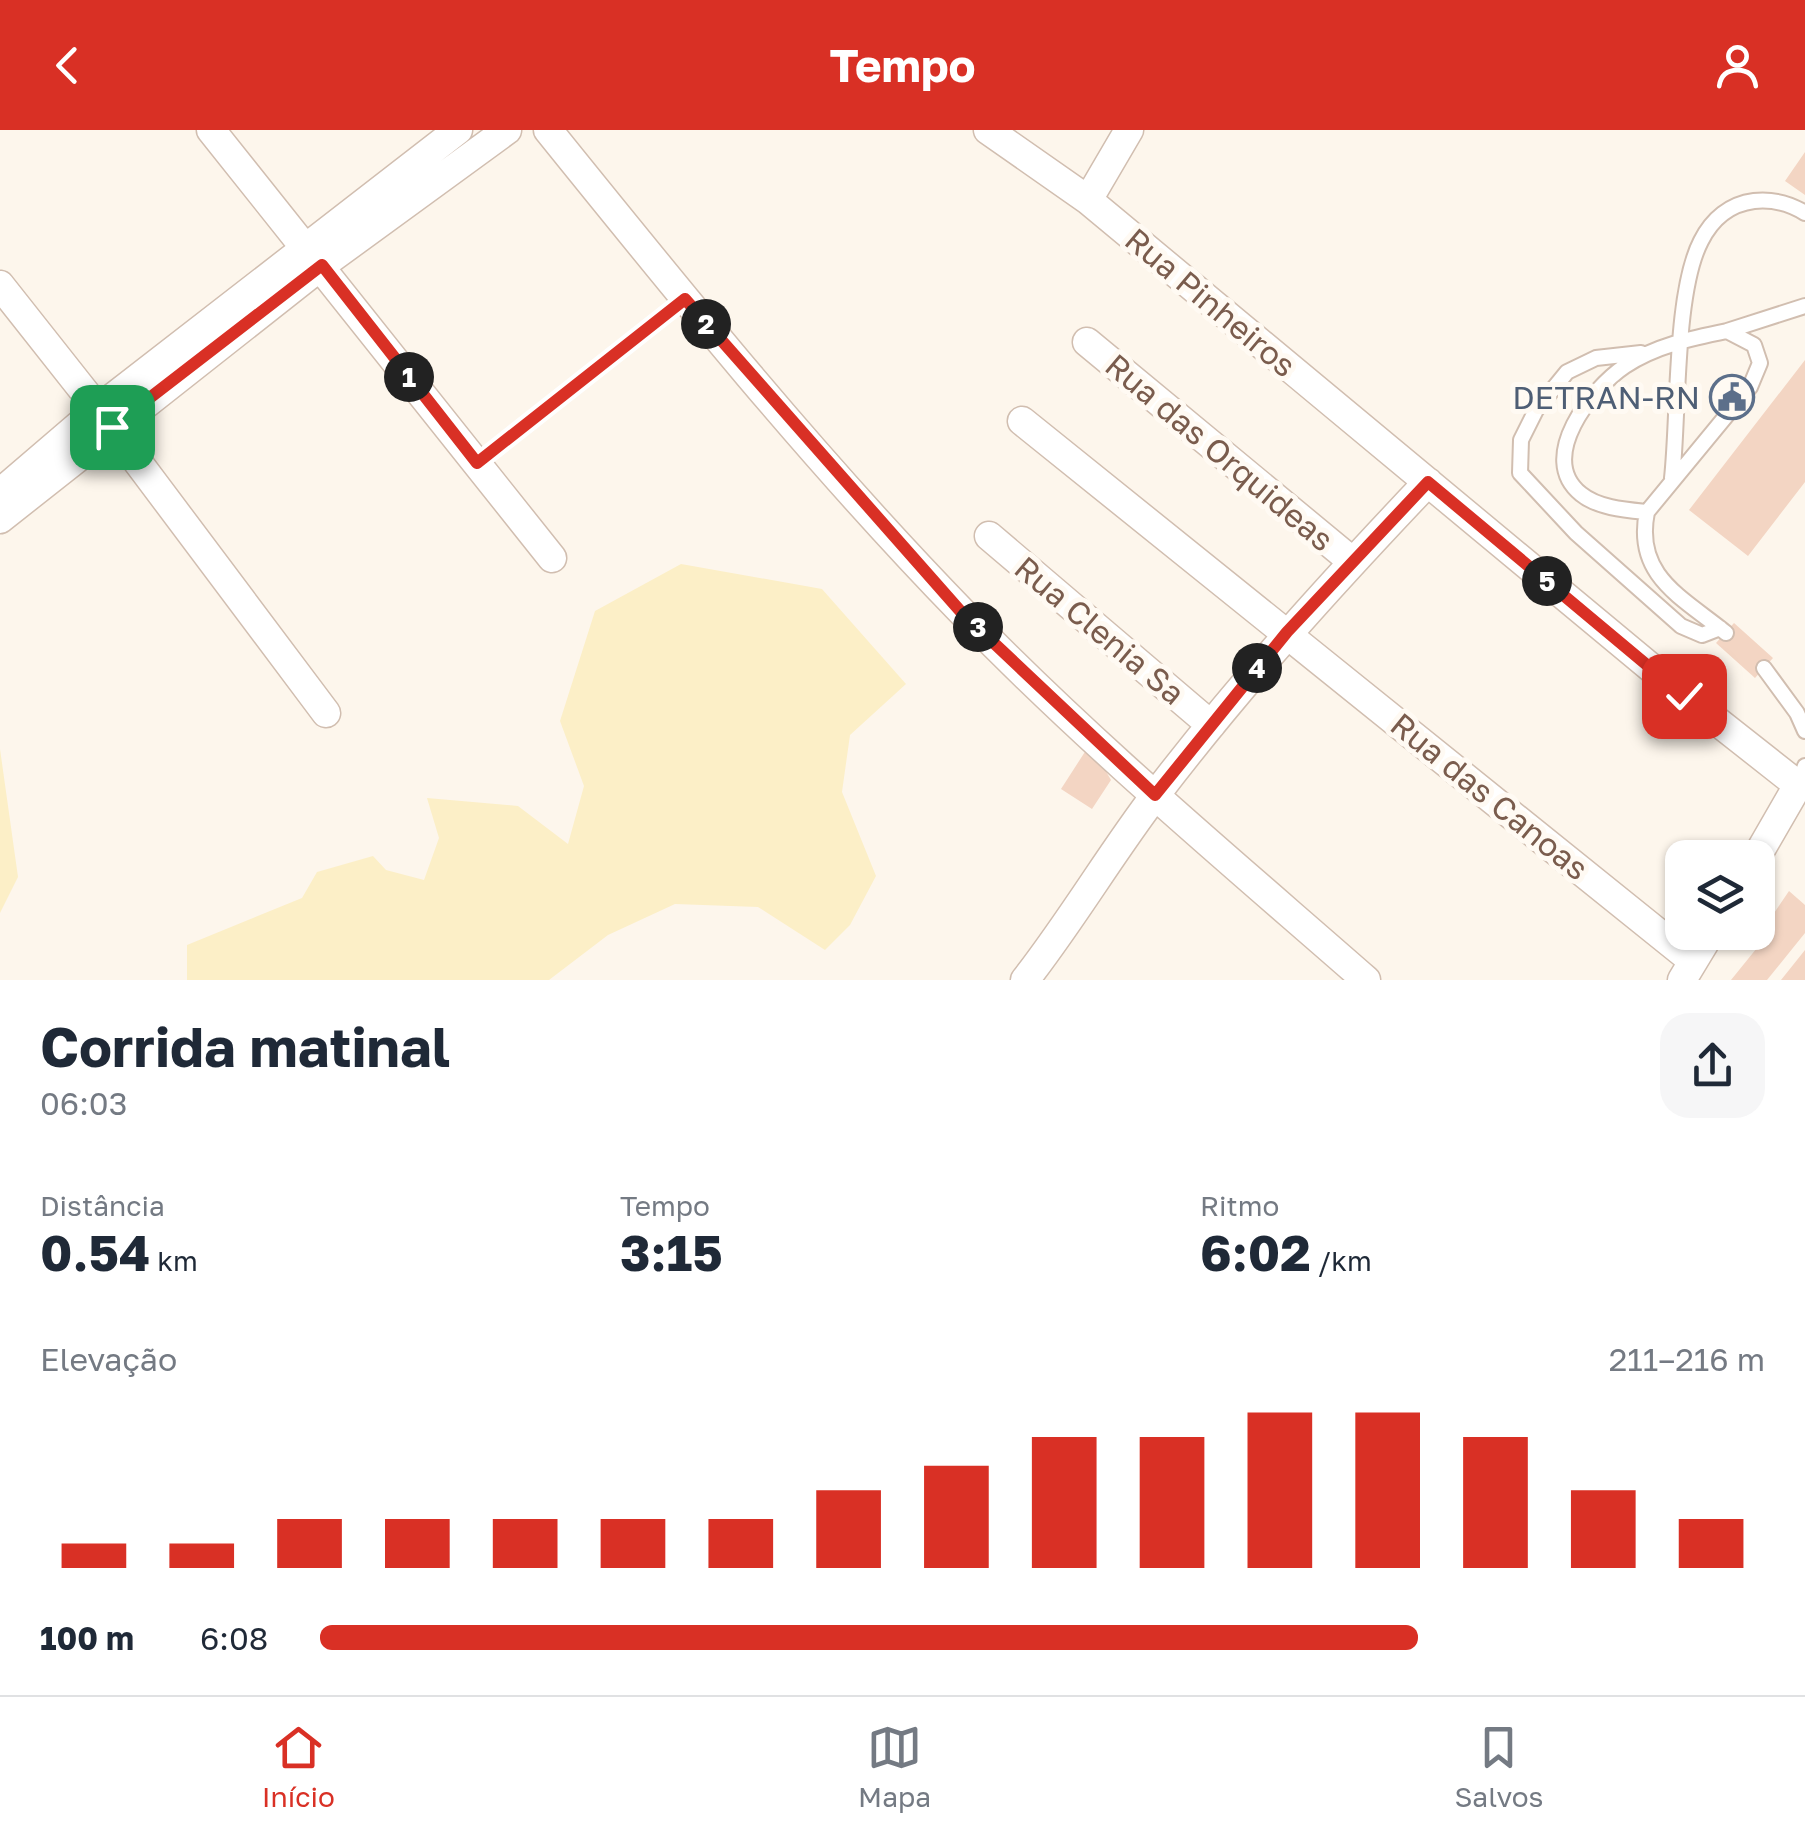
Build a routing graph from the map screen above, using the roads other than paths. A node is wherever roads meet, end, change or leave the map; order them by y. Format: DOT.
graph roads {
  1 [pos="211,130"];
  2 [pos="458,130"];
  3 [pos="507,130"];
  4 [pos="548,130"];
  5 [pos="988,130"];
  6 [pos="1129,130"];
  7 [pos="1088,200"];
  8 [pos="1805,214"];
  9 [pos="314,255"];
  10 [pos="0,285"];
  11 [pos="685,299"];
  12 [pos="1805,306"];
  13 [pos="1726,330"];
  14 [pos="1087,342"];
  15 [pos="1682,342"];
  16 [pos="1652,351"];
  17 [pos="105,418"];
  18 [pos="1022,422"];
  19 [pos="477,463"];
  20 [pos="1671,481"];
  21 [pos="1428,482"];
  22 [pos="0,492"];
  23 [pos="1647,512"];
  24 [pos="0,519"];
  25 [pos="988,536"];
  26 [pos="552,558"];
  27 [pos="1353,562"];
  28 [pos="1287,632"];
  29 [pos="1764,668"];
  30 [pos="326,713"];
  31 [pos="1211,724"];
  32 [pos="1805,731"];
  33 [pos="1802,776"];
  34 [pos="1155,795"];
  35 [pos="1766,840"];
  36 [pos="1688,970"];
  37 [pos="1039,976"];
  38 [pos="1366,980"];
  1 -- 9 [label="street"];
  2 -- 9 [label="street"];
  3 -- 9 [label="street"];
  4 -- 11 [label="street"];
  5 -- 7 [label="street, Rua Pinheiros"];
  6 -- 7 [label="street"];
  7 -- 21 [label="street, Rua Pinheiros"];
  8 -- 15 [label="lane"];
  9 -- 17 [label="street"];
  9 -- 19 [label="street"];
  10 -- 17 [label="street"];
  11 -- 19 [label="lane"];
  11 -- 34 [label="street"];
  12 -- 13 [label="lane"];
  13 -- 15 [label="lane"];
  13 -- 20 [label="lane"];
  14 -- 27 [label="street, Rua das Orquideas"];
  15 -- 16 [label="lane"];
  15 -- 20 [label="lane"];
  16 -- 23 [label="lane"];
  16 -- 23 [label="lane"];
  17 -- 22 [label="street"];
  17 -- 24 [label="street"];
  17 -- 30 [label="street"];
  18 -- 28 [label="street, Rua das Canoas"];
  19 -- 26 [label="street"];
  20 -- 23 [label="lane"];
  21 -- 27 [label="street"];
  21 -- 33 [label="street, Rua Pinheiros"];
  25 -- 31 [label="street, Rua Clenia Sa"];
  27 -- 28 [label="street"];
  28 -- 31 [label="street"];
  28 -- 36 [label="street, Rua das Canoas"];
  29 -- 32 [label="lane"];
  31 -- 34 [label="street"];
  33 -- 35 [label="street"];
  34 -- 37 [label="street"];
  34 -- 38 [label="street"];
}
